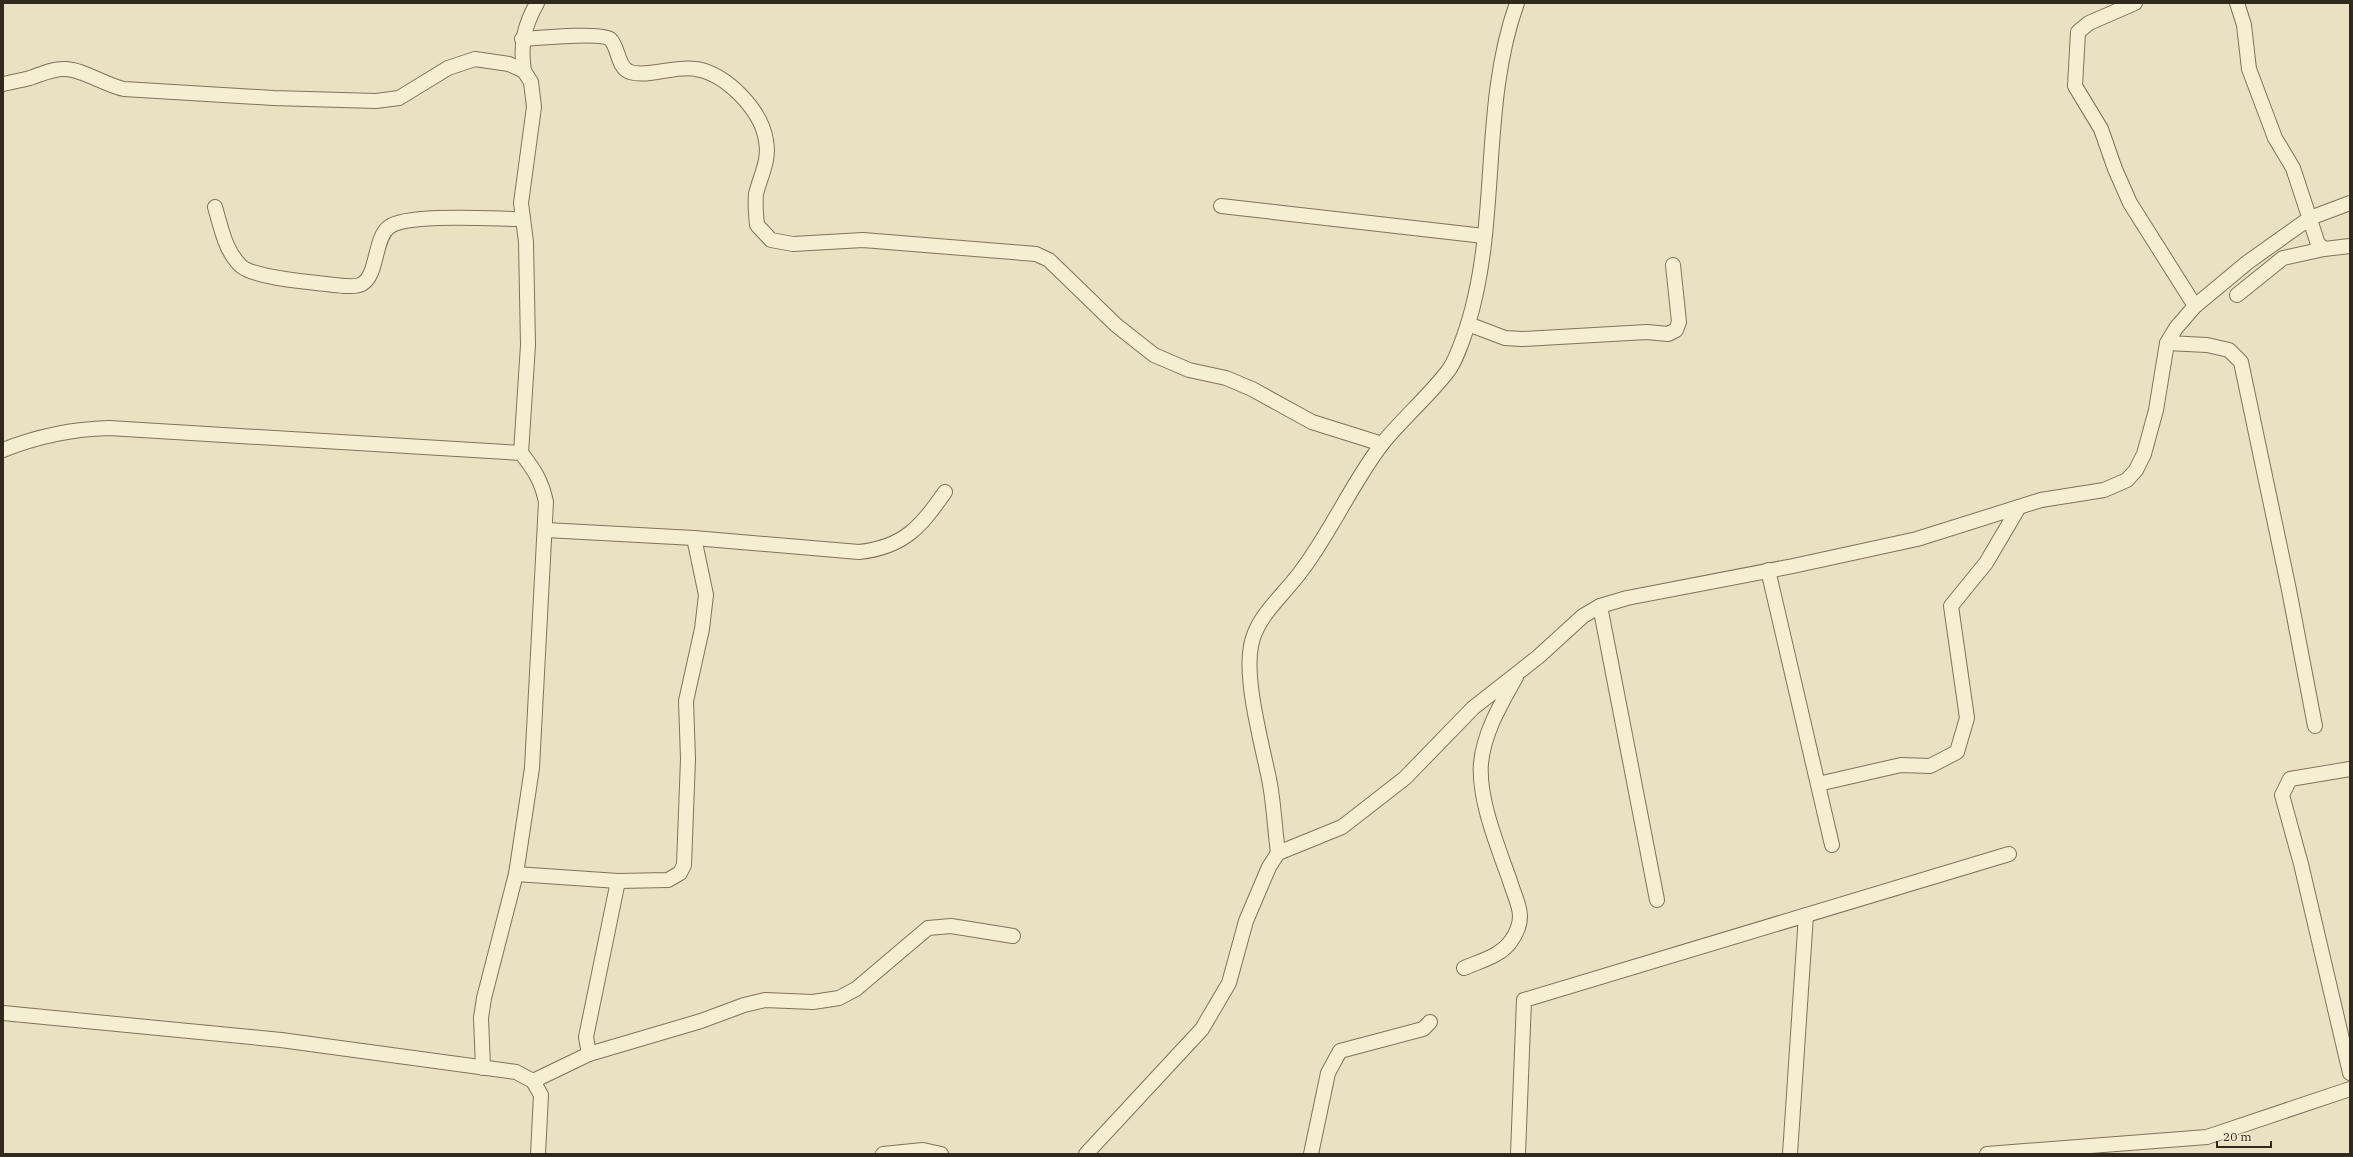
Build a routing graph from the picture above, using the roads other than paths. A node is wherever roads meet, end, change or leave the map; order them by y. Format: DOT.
graph roads {
  1 [pos="537,3"];
  2 [pos="1517,3"];
  3 [pos="2136,3"];
  4 [pos="2237,3"];
  5 [pos="522,39"];
  6 [pos="524,71"];
  7 [pos="3,84"];
  8 [pos="2350,203"];
  9 [pos="1221,206"];
  10 [pos="214,207"];
  11 [pos="2310,218"];
  12 [pos="523,219"];
  13 [pos="1484,236"];
  14 [pos="2350,246"];
  15 [pos="2324,248"];
  16 [pos="1673,265"];
  17 [pos="2237,295"];
  18 [pos="2195,306"];
  19 [pos="1468,324"];
  20 [pos="2167,343"];
  21 [pos="1382,444"];
  22 [pos="3,450"];
  23 [pos="521,453"];
  24 [pos="945,492"];
  25 [pos="2019,507"];
  26 [pos="546,530"];
  27 [pos="694,538"];
  28 [pos="1768,570"];
  29 [pos="1600,606"];
  30 [pos="1520,671"];
  31 [pos="2315,726"];
  32 [pos="2350,769"];
  33 [pos="1818,784"];
  34 [pos="1832,845"];
  35 [pos="1278,853"];
  36 [pos="2009,854"];
  37 [pos="516,874"];
  38 [pos="618,881"];
  39 [pos="1657,900"];
  40 [pos="1806,916"];
  41 [pos="1013,936"];
  42 [pos="1464,968"];
  43 [pos="3,1013"];
  44 [pos="1430,1022"];
  45 [pos="589,1054"];
  46 [pos="483,1068"];
  47 [pos="2350,1073"];
  48 [pos="533,1081"];
  49 [pos="2350,1089"];
  50 [pos="2137,1148"];
  51 [pos="538,1154"];
  52 [pos="883,1154"];
  53 [pos="941,1154"];
  54 [pos="1086,1154"];
  55 [pos="1311,1154"];
  56 [pos="1518,1154"];
  57 [pos="1790,1154"];
  58 [pos="1987,1154"];
  1 -- 5 [label="street"];
  2 -- 13 [label="street"];
  3 -- 18 [label="street"];
  4 -- 11 [label="street"];
  5 -- 6 [label="street"];
  5 -- 21 [label="street"];
  6 -- 7 [label="street"];
  6 -- 12 [label="street"];
  8 -- 11 [label="street"];
  9 -- 13 [label="street"];
  10 -- 12 [label="street"];
  11 -- 15 [label="street"];
  11 -- 18 [label="street"];
  12 -- 23 [label="street"];
  13 -- 19 [label="street"];
  14 -- 15 [label="street"];
  15 -- 17 [label="street"];
  16 -- 19 [label="street"];
  18 -- 20 [label="street"];
  19 -- 21 [label="street"];
  20 -- 25 [label="street"];
  20 -- 31 [label="street"];
  21 -- 35 [label="street"];
  22 -- 23 [label="street"];
  23 -- 26 [label="street"];
  24 -- 27 [label="street"];
  25 -- 28 [label="street"];
  25 -- 33 [label="street"];
  26 -- 27 [label="street"];
  26 -- 37 [label="street"];
  27 -- 38 [label="street"];
  28 -- 29 [label="street"];
  28 -- 33 [label="street"];
  29 -- 30 [label="street"];
  29 -- 39 [label="street"];
  30 -- 35 [label="street"];
  30 -- 42 [label="street"];
  32 -- 47 [label="street"];
  33 -- 34 [label="street"];
  35 -- 54 [label="street"];
  36 -- 40 [label="street"];
  37 -- 38 [label="street"];
  37 -- 46 [label="street"];
  38 -- 45 [label="street"];
  40 -- 56 [label="street"];
  40 -- 57 [label="street"];
  41 -- 45 [label="street"];
  43 -- 46 [label="street"];
  44 -- 55 [label="street"];
  45 -- 48 [label="street"];
  46 -- 48 [label="street"];
  48 -- 51 [label="street"];
  49 -- 50 [label="street"];
  50 -- 58 [label="street"];
  52 -- 53 [label="street"];
}
